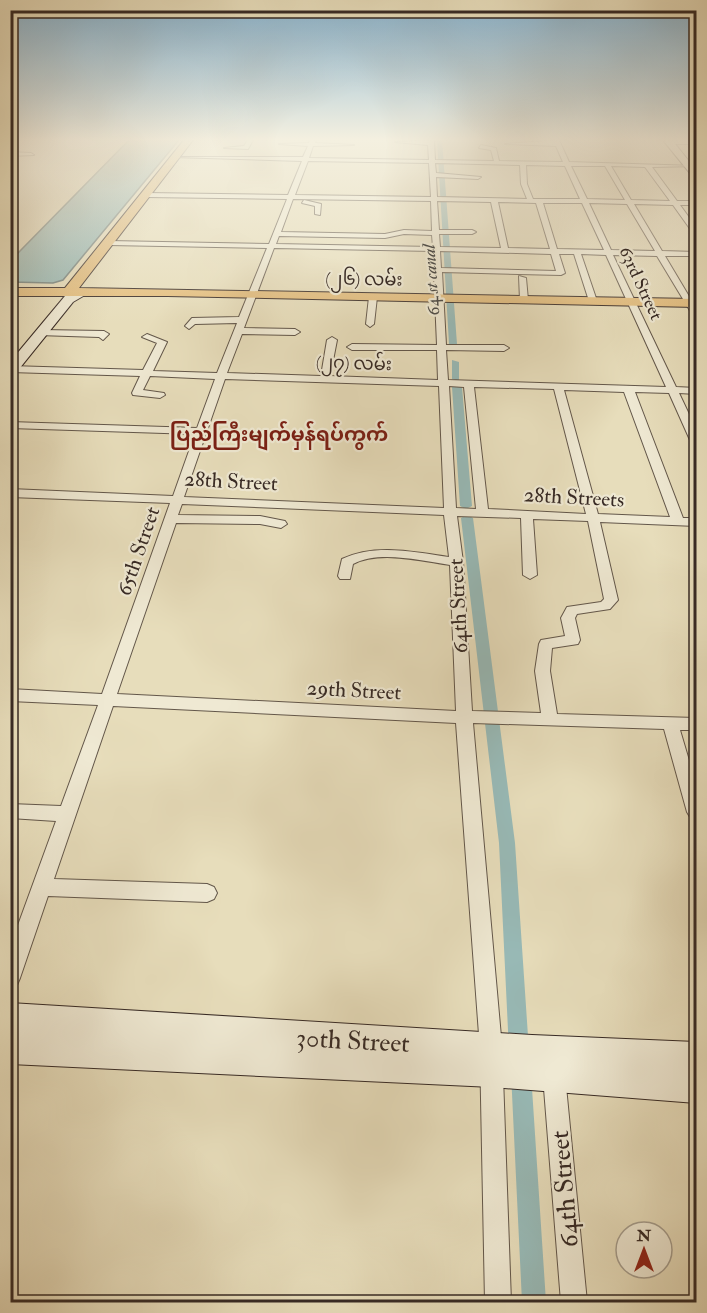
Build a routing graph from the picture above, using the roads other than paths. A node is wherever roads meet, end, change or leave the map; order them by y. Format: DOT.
graph roads {
  1 [pos="147,201"];
  2 [pos="231,201"];
  3 [pos="289,201"];
  4 [pos="302,201"];
  5 [pos="438,201"];
  6 [pos="494,201"];
  7 [pos="535,201"];
  8 [pos="584,201"];
  9 [pos="596,201"];
  10 [pos="629,202"];
  11 [pos="676,203"];
  12 [pos="696,203"];
  13 [pos="236,205"];
  14 [pos="318,214"];
  15 [pos="404,220"];
  16 [pos="696,231"];
  17 [pos="404,232"];
  18 [pos="440,232"];
  19 [pos="472,232"];
  20 [pos="274,240"];
  21 [pos="115,244"];
  22 [pos="443,250"];
  23 [pos="505,251"];
  24 [pos="554,252"];
  25 [pos="577,252"];
  26 [pos="609,253"];
  27 [pos="660,253"];
  28 [pos="696,254"];
  29 [pos="444,270"];
  30 [pos="522,278"];
  31 [pos="10,287"];
  32 [pos="10,292"];
  33 [pos="75,292"];
  34 [pos="251,294"];
  35 [pos="373,297"];
  36 [pos="446,298"];
  37 [pos="524,300"];
  38 [pos="593,301"];
  39 [pos="632,302"];
  40 [pos="694,307"];
  41 [pos="370,324"];
  42 [pos="189,326"];
  43 [pos="238,330"];
  44 [pos="295,332"];
  45 [pos="41,333"];
  46 [pos="103,337"];
  47 [pos="147,338"];
  48 [pos="332,340"];
  49 [pos="278,341"];
  50 [pos="352,347"];
  51 [pos="449,348"];
  52 [pos="504,348"];
  53 [pos="11,370"];
  54 [pos="147,373"];
  55 [pos="221,375"];
  56 [pos="325,379"];
  57 [pos="455,383"];
  58 [pos="558,387"];
  59 [pos="628,388"];
  60 [pos="673,390"];
  61 [pos="696,391"];
  62 [pos="160,395"];
  63 [pos="10,425"];
  64 [pos="202,431"];
  65 [pos="696,440"];
  66 [pos="10,493"];
  67 [pos="179,498"];
  68 [pos="466,511"];
  69 [pos="527,514"];
  70 [pos="593,517"];
  71 [pos="172,519"];
  72 [pos="678,522"];
  73 [pos="696,522"];
  74 [pos="281,524"];
  75 [pos="456,562"];
  76 [pos="530,575"];
  77 [pos="345,576"];
  78 [pos="10,694"];
  79 [pos="109,700"];
  80 [pos="464,717"];
  81 [pos="550,719"];
  82 [pos="670,723"];
  83 [pos="696,724"];
  84 [pos="10,811"];
  85 [pos="696,812"];
  86 [pos="69,814"];
  87 [pos="42,887"];
  88 [pos="207,893"];
  89 [pos="10,978"];
  90 [pos="10,1018"];
  91 [pos="10,1048"];
  92 [pos="696,1058"];
  93 [pos="517,1063"];
  94 [pos="696,1087"];
  95 [pos="498,1302"];
  96 [pos="574,1302"];
  1 -- 21 [label="main road"];
  2 -- 13 [label="street"];
  3 -- 20 [label="street, 65th Street"];
  4 -- 14 [label="street"];
  5 -- 18 [label="street, 64th Street"];
  6 -- 23 [label="street"];
  7 -- 24 [label="street"];
  8 -- 26 [label="street, 63rd Street"];
  9 -- 10 [label="street"];
  10 -- 11 [label="street"];
  10 -- 27 [label="street"];
  11 -- 12 [label="street"];
  11 -- 16 [label="street"];
  15 -- 17 [label="street"];
  17 -- 18 [label="street"];
  17 -- 20 [label="street"];
  18 -- 19 [label="street"];
  18 -- 22 [label="street, 64th Street"];
  20 -- 21 [label="street"];
  20 -- 22 [label="street"];
  20 -- 34 [label="street, 65th Street"];
  21 -- 33 [label="main road"];
  22 -- 23 [label="street"];
  22 -- 29 [label="street, 64th Street"];
  23 -- 24 [label="street"];
  24 -- 25 [label="street"];
  24 -- 29 [label="street"];
  25 -- 26 [label="street"];
  25 -- 38 [label="street"];
  26 -- 27 [label="street"];
  26 -- 39 [label="street, 63rd Street"];
  27 -- 28 [label="street"];
  27 -- 40 [label="street"];
  29 -- 36 [label="street, 64th Street"];
  30 -- 37 [label="street"];
  31 -- 33 [label="main road, (၂၆) လမ်း"];
  32 -- 33 [label="main road, (၂၆) လမ်း"];
  33 -- 34 [label="main road, (၂၆) လမ်း"];
  33 -- 45 [label="main road"];
  34 -- 35 [label="main road, (၂၆) လမ်း"];
  34 -- 43 [label="street, 65th Street"];
  35 -- 36 [label="main road, (၂၆) လမ်း"];
  35 -- 41 [label="street"];
  36 -- 37 [label="main road, (၂၆) လမ်း"];
  36 -- 51 [label="street, 64th Street"];
  37 -- 38 [label="main road, (၂၆) လမ်း"];
  38 -- 39 [label="main road, (၂၆) လမ်း"];
  39 -- 40 [label="main road, (၂၆) လမ်း"];
  39 -- 60 [label="street, 63rd Street"];
  42 -- 43 [label="street"];
  43 -- 44 [label="street"];
  43 -- 49 [label="street"];
  43 -- 55 [label="street, 65th Street"];
  45 -- 46 [label="street"];
  45 -- 53 [label="main road"];
  47 -- 54 [label="street"];
  48 -- 56 [label="street"];
  50 -- 51 [label="street"];
  51 -- 52 [label="street"];
  51 -- 57 [label="street, 64th Street"];
  53 -- 54 [label="street, (၂၇) လမ်း"];
  54 -- 55 [label="street, (၂၇) လမ်း"];
  54 -- 62 [label="street"];
  55 -- 56 [label="street, (၂၇) လမ်း"];
  55 -- 64 [label="street, 65th Street"];
  56 -- 57 [label="street, (၂၇) လမ်း"];
  57 -- 58 [label="street, (၂၇) လမ်း"];
  57 -- 68 [label="street, 64th Street"];
  57 -- 68 [label="street"];
  58 -- 59 [label="street, (၂၇) လမ်း"];
  58 -- 70 [label="street"];
  59 -- 60 [label="street, (၂၇) လမ်း"];
  59 -- 72 [label="street"];
  60 -- 61 [label="street, (၂၇) လမ်း"];
  60 -- 65 [label="street, 63rd Street"];
  63 -- 64 [label="street"];
  64 -- 67 [label="street, 65th Street"];
  66 -- 67 [label="street, 28th Street"];
  67 -- 68 [label="street, 28th Street"];
  67 -- 71 [label="street, 65th Street"];
  68 -- 69 [label="street, 28th Streets"];
  68 -- 75 [label="street, 64th Street"];
  69 -- 70 [label="street, 28th Streets"];
  69 -- 76 [label="street"];
  70 -- 72 [label="street, 28th Streets"];
  70 -- 81 [label="street"];
  71 -- 74 [label="street"];
  71 -- 79 [label="street, 65th Street"];
  72 -- 73 [label="street, 28th Streets"];
  75 -- 77 [label="street"];
  75 -- 80 [label="street, 64th Street"];
  78 -- 79 [label="street, 29th Street"];
  79 -- 80 [label="street, 29th Street"];
  79 -- 86 [label="street, 65th Street"];
  80 -- 81 [label="street, 29th Street"];
  80 -- 93 [label="street, 64th Street"];
  81 -- 82 [label="street, 29th Street"];
  82 -- 83 [label="street, 29th Street"];
  82 -- 85 [label="street"];
  84 -- 86 [label="street"];
  86 -- 87 [label="street, 65th Street"];
  87 -- 88 [label="street"];
  87 -- 89 [label="street, 65th Street"];
  90 -- 93 [label="main road, 30th Street"];
  91 -- 93 [label="main road, 30th Street"];
  92 -- 93 [label="main road, 30th Street"];
  93 -- 94 [label="main road, 30th Street"];
  93 -- 95 [label="street"];
  93 -- 96 [label="street, 64th Street"];
}
